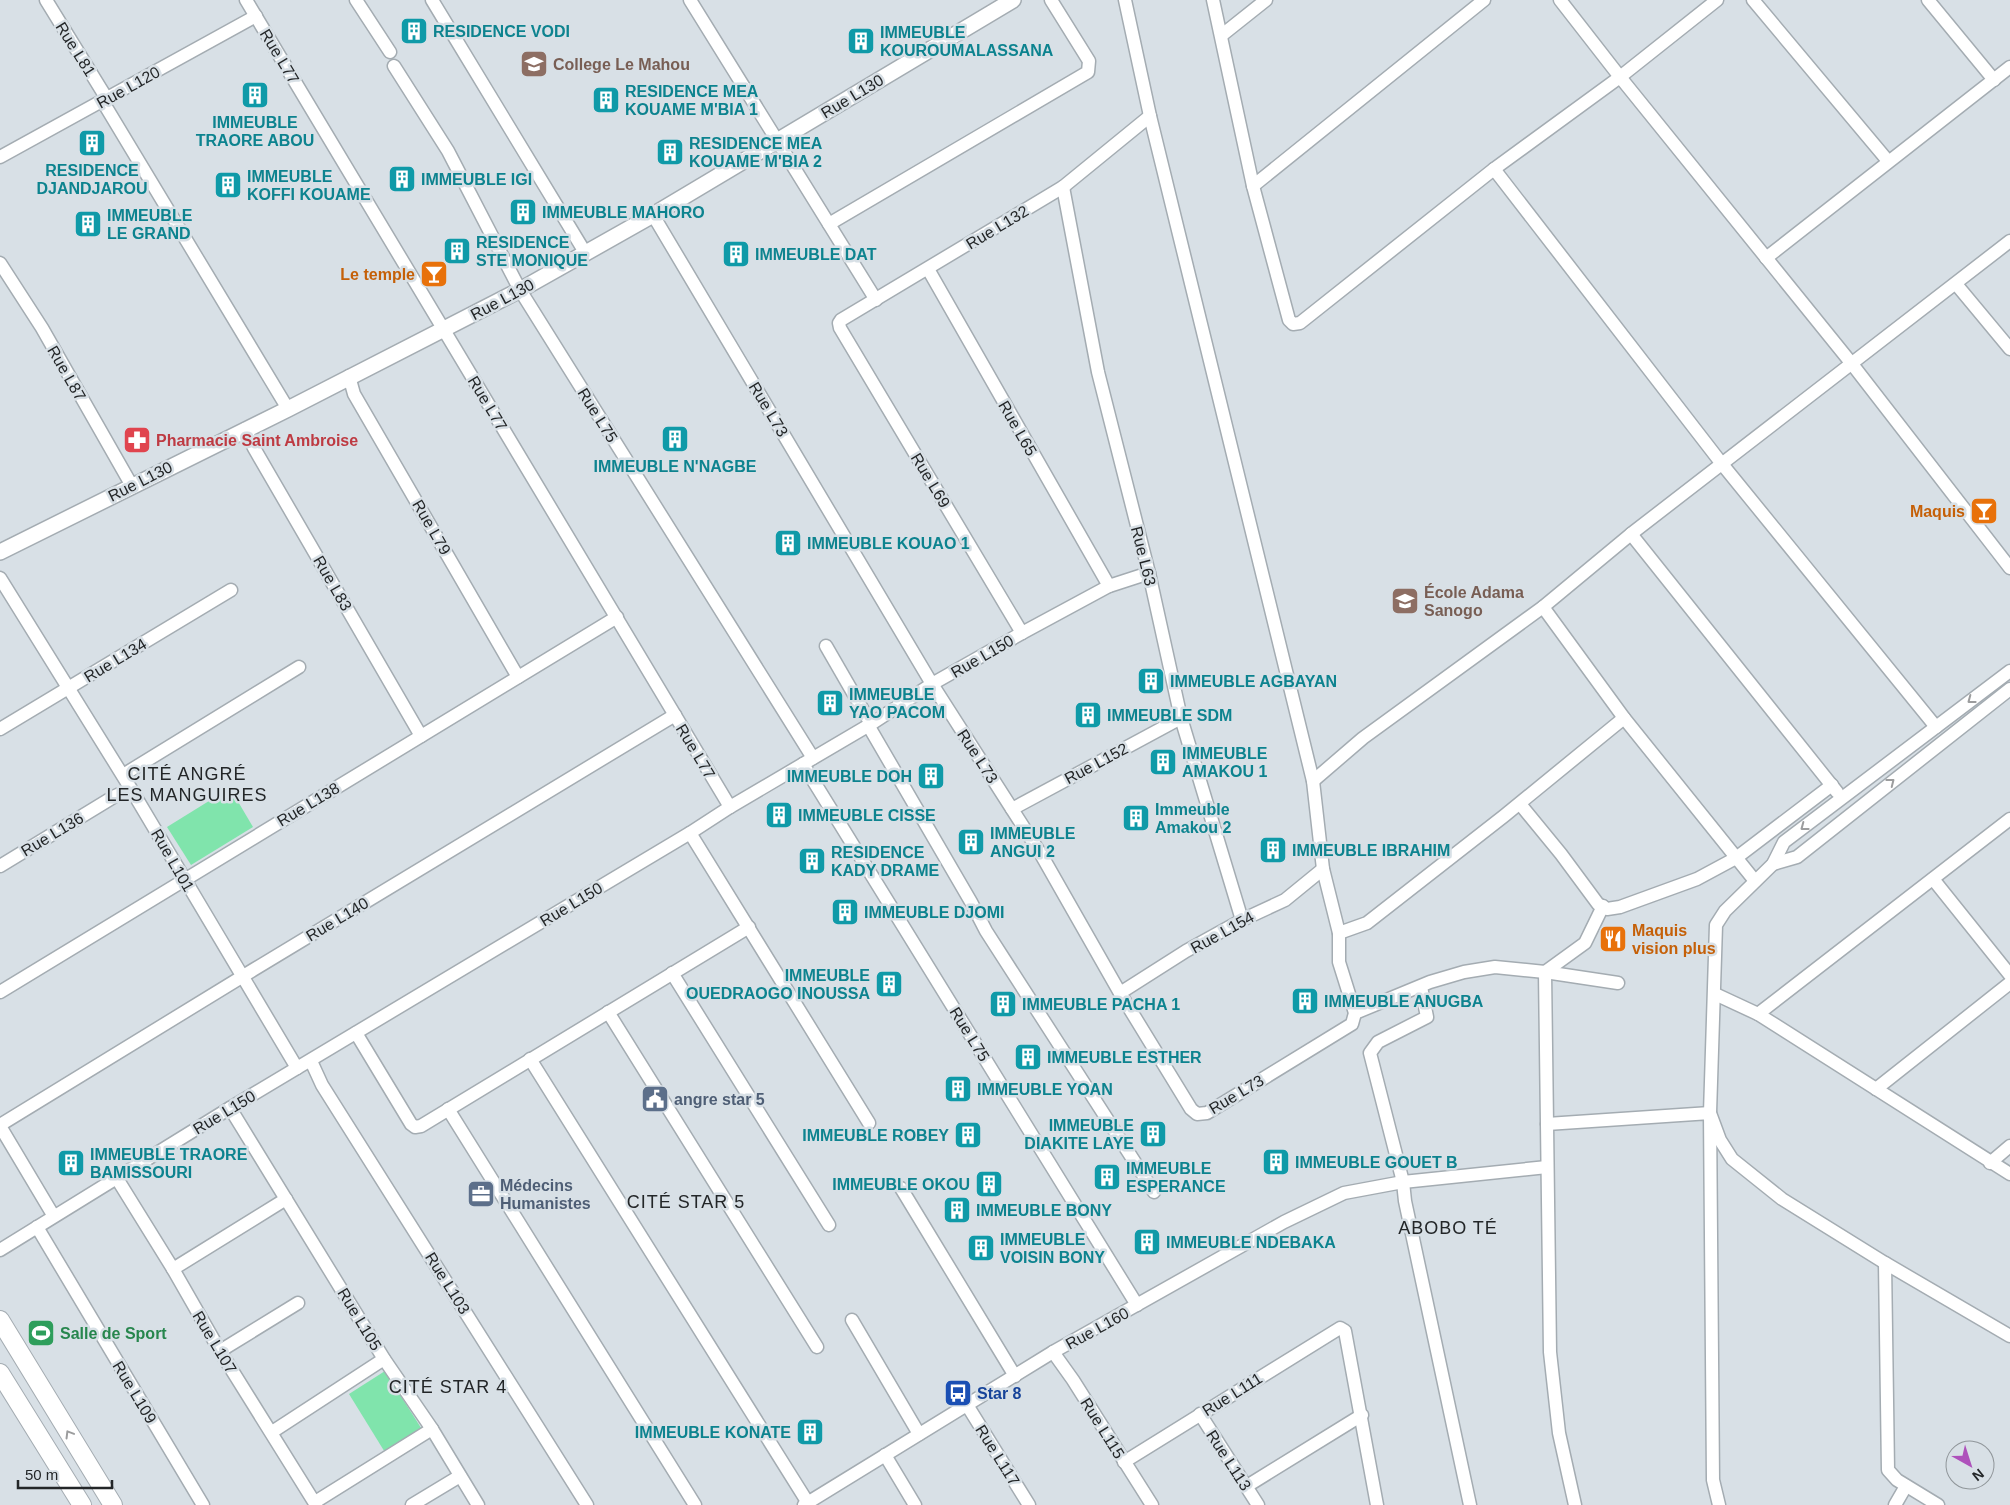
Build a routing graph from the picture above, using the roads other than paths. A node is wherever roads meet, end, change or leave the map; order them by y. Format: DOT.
graph roads {
  1 [pos="46,0"];
  2 [pos="246,0"];
  3 [pos="356,0"];
  4 [pos="432,0"];
  5 [pos="1051,0"];
  6 [pos="1126,0"];
  7 [pos="1213,0"];
  8 [pos="1266,0"];
  9 [pos="1484,0"];
  10 [pos="1560,0"];
  11 [pos="1717,0"];
  12 [pos="1753,0"];
  13 [pos="1928,0"];
  14 [pos="694,1"];
  15 [pos="1006,2"];
  16 [pos="256,16"];
  17 [pos="1222,35"];
  18 [pos="390,52"];
  19 [pos="394,66"];
  20 [pos="2010,67"];
  21 [pos="1620,77"];
  22 [pos="1994,80"];
  23 [pos="105,100"];
  24 [pos="1150,116"];
  25 [pos="776,141"];
  26 [pos="0,157"];
  27 [pos="1888,161"];
  28 [pos="1494,169"];
  29 [pos="1253,186"];
  30 [pos="1063,187"];
  31 [pos="653,215"];
  32 [pos="828,224"];
  33 [pos="2010,241"];
  34 [pos="586,254"];
  35 [pos="1766,258"];
  36 [pos="0,263"];
  37 [pos="928,269"];
  38 [pos="1956,284"];
  39 [pos="520,290"];
  40 [pos="876,300"];
  41 [pos="840,328"];
  42 [pos="444,330"];
  43 [pos="2010,349"];
  44 [pos="1852,364"];
  45 [pos="348,376"];
  46 [pos="288,409"];
  47 [pos="245,429"];
  48 [pos="1722,464"];
  49 [pos="132,486"];
  50 [pos="1631,534"];
  51 [pos="0,552"];
  52 [pos="2008,560"];
  53 [pos="1149,573"];
  54 [pos="0,578"];
  55 [pos="1108,586"];
  56 [pos="231,590"];
  57 [pos="1543,607"];
  58 [pos="616,618"];
  59 [pos="1022,633"];
  60 [pos="826,646"];
  61 [pos="300,667"];
  62 [pos="2010,671"];
  63 [pos="518,677"];
  64 [pos="932,684"];
  65 [pos="69,687"];
  66 [pos="2010,690"];
  67 [pos="675,715"];
  68 [pos="1180,718"];
  69 [pos="1624,718"];
  70 [pos="869,724"];
  71 [pos="1936,727"];
  72 [pos="0,729"];
  73 [pos="421,736"];
  74 [pos="808,761"];
  75 [pos="123,775"];
  76 [pos="1313,781"];
  77 [pos="1832,785"];
  78 [pos="131,789"];
  79 [pos="1843,798"];
  80 [pos="1520,804"];
  81 [pos="730,807"];
  82 [pos="1012,809"];
  83 [pos="2010,819"];
  84 [pos="690,833"];
  85 [pos="1736,858"];
  86 [pos="1773,864"];
  87 [pos="0,866"];
  88 [pos="1323,869"];
  89 [pos="1933,878"];
  90 [pos="184,880"];
  91 [pos="1755,881"];
  92 [pos="1603,906"];
  93 [pos="1242,920"];
  94 [pos="749,926"];
  95 [pos="1339,933"];
  96 [pos="1545,972"];
  97 [pos="672,973"];
  98 [pos="2010,975"];
  99 [pos="242,977"];
  100 [pos="1618,983"];
  101 [pos="2010,983"];
  102 [pos="1421,987"];
  103 [pos="0,992"];
  104 [pos="1120,993"];
  105 [pos="1715,994"];
  106 [pos="608,1012"];
  107 [pos="1758,1014"];
  108 [pos="1353,1018"];
  109 [pos="356,1033"];
  110 [pos="530,1059"];
  111 [pos="310,1061"];
  112 [pos="297,1068"];
  113 [pos="1876,1090"];
  114 [pos="230,1108"];
  115 [pos="448,1109"];
  116 [pos="1710,1114"];
  117 [pos="869,1124"];
  118 [pos="1547,1124"];
  119 [pos="0,1126"];
  120 [pos="2010,1146"];
  121 [pos="1990,1163"];
  122 [pos="1548,1167"];
  123 [pos="2010,1174"];
  124 [pos="116,1177"];
  125 [pos="1403,1182"];
  126 [pos="901,1188"];
  127 [pos="1154,1192"];
  128 [pos="286,1199"];
  129 [pos="53,1216"];
  130 [pos="829,1225"];
  131 [pos="37,1226"];
  132 [pos="0,1250"];
  133 [pos="1885,1263"];
  134 [pos="173,1269"];
  135 [pos="298,1303"];
  136 [pos="1137,1305"];
  137 [pos="0,1320"];
  138 [pos="852,1320"];
  139 [pos="2010,1336"];
  140 [pos="817,1347"];
  141 [pos="220,1351"];
  142 [pos="1053,1352"];
  143 [pos="384,1359"];
  144 [pos="0,1373"];
  145 [pos="1015,1376"];
  146 [pos="967,1405"];
  147 [pos="1200,1414"];
  148 [pos="1362,1415"];
  149 [pos="432,1429"];
  150 [pos="272,1432"];
  151 [pos="919,1434"];
  152 [pos="885,1456"];
  153 [pos="1124,1462"];
  154 [pos="460,1476"];
  155 [pos="1247,1486"];
  156 [pos="1906,1486"];
  157 [pos="315,1504"];
  158 [pos="806,1504"];
  159 [pos="1376,1504"];
  160 [pos="82,1505"];
  161 [pos="113,1505"];
  162 [pos="203,1505"];
  163 [pos="412,1505"];
  164 [pos="478,1505"];
  165 [pos="587,1505"];
  166 [pos="695,1505"];
  167 [pos="915,1505"];
  168 [pos="1029,1505"];
  169 [pos="1152,1505"];
  170 [pos="1258,1505"];
  171 [pos="1470,1505"];
  172 [pos="1575,1505"];
  173 [pos="1719,1505"];
  174 [pos="1895,1505"];
  175 [pos="1938,1505"];
  1 -- 23 [label="street, Rue L81"];
  2 -- 16 [label="street, Rue L77"];
  3 -- 18 [label="street"];
  4 -- 34 [label="street"];
  5 -- 32 [label="street"];
  6 -- 24 [label="street"];
  7 -- 17 [label="street"];
  8 -- 17 [label="street"];
  9 -- 29 [label="street"];
  10 -- 21 [label="street"];
  11 -- 21 [label="street"];
  12 -- 27 [label="street"];
  13 -- 22 [label="street"];
  14 -- 25 [label="street"];
  15 -- 25 [label="street, Rue L130"];
  16 -- 23 [label="street, Rue L120"];
  16 -- 42 [label="street, Rue L77"];
  17 -- 29 [label="street"];
  19 -- 39 [label="street, Rue L75"];
  20 -- 22 [label="street"];
  21 -- 28 [label="street"];
  21 -- 35 [label="street"];
  22 -- 27 [label="street"];
  23 -- 26 [label="street, Rue L120"];
  23 -- 46 [label="street, Rue L81"];
  24 -- 30 [label="street, Rue L132"];
  24 -- 76 [label="street"];
  25 -- 31 [label="street, Rue L130"];
  25 -- 32 [label="street"];
  27 -- 35 [label="street"];
  28 -- 29 [label="street"];
  28 -- 48 [label="street"];
  30 -- 37 [label="street, Rue L132"];
  30 -- 53 [label="street, Rue L63"];
  31 -- 34 [label="street, Rue L130"];
  31 -- 64 [label="street, Rue L73"];
  32 -- 40 [label="street"];
  33 -- 38 [label="street"];
  34 -- 39 [label="street, Rue L130"];
  35 -- 44 [label="street"];
  36 -- 49 [label="street, Rue L87"];
  37 -- 40 [label="street, Rue L132"];
  37 -- 55 [label="street, Rue L65"];
  38 -- 43 [label="street"];
  38 -- 44 [label="street"];
  39 -- 42 [label="street, Rue L130"];
  39 -- 74 [label="street, Rue L75"];
  40 -- 41 [label="street, Rue L132"];
  41 -- 59 [label="street, Rue L69"];
  42 -- 45 [label="street, Rue L130"];
  42 -- 58 [label="street, Rue L77"];
  44 -- 48 [label="street"];
  44 -- 52 [label="street"];
  45 -- 46 [label="street, Rue L130"];
  45 -- 63 [label="street, Rue L79"];
  46 -- 47 [label="street, Rue L130"];
  47 -- 49 [label="street, Rue L130"];
  47 -- 73 [label="street, Rue L83"];
  48 -- 50 [label="street"];
  48 -- 71 [label="street"];
  49 -- 51 [label="street, Rue L130"];
  50 -- 57 [label="street"];
  50 -- 77 [label="street"];
  53 -- 55 [label="street, Rue L150"];
  53 -- 68 [label="street, Rue L63"];
  54 -- 65 [label="street, Rue L101"];
  55 -- 59 [label="street, Rue L150"];
  56 -- 65 [label="street, Rue L134"];
  57 -- 69 [label="street"];
  57 -- 76 [label="street"];
  58 -- 63 [label="street, Rue L138"];
  58 -- 67 [label="street, Rue L77"];
  59 -- 64 [label="street, Rue L150"];
  60 -- 70 [label="street"];
  61 -- 75 [label="street"];
  62 -- 71 [label="street, one-way"];
  63 -- 73 [label="street, Rue L138"];
  64 -- 70 [label="street, Rue L150"];
  64 -- 82 [label="street, Rue L73"];
  65 -- 72 [label="street, Rue L134"];
  65 -- 75 [label="street, Rue L101"];
  86 -- 66 [label="street, one-way"];
  67 -- 81 [label="street, Rue L77"];
  67 -- 99 [label="street, Rue L140"];
  68 -- 82 [label="street, Rue L152"];
  68 -- 93 [label="street, Rue L63"];
  69 -- 80 [label="street"];
  69 -- 85 [label="street"];
  70 -- 74 [label="street, Rue L150"];
  70 -- 127 [label="street"];
  71 -- 79 [label="street"];
  73 -- 90 [label="street, Rue L138"];
  74 -- 81 [label="street, Rue L150"];
  74 -- 136 [label="street, Rue L75"];
  75 -- 78 [label="street, Rue L101"];
  76 -- 88 [label="street"];
  77 -- 79 [label="street"];
  77 -- 85 [label="street"];
  78 -- 87 [label="street, Rue L136"];
  78 -- 90 [label="street, Rue L101"];
  79 -- 86 [label="street, one-way"];
  80 -- 92 [label="street"];
  80 -- 95 [label="street"];
  81 -- 84 [label="street, Rue L150"];
  82 -- 104 [label="street, Rue L73"];
  83 -- 89 [label="street"];
  84 -- 94 [label="street"];
  84 -- 109 [label="street, Rue L150"];
  85 -- 91 [label="street"];
  85 -- 92 [label="street"];
  86 -- 91 [label="street"];
  88 -- 93 [label="street, Rue L154"];
  88 -- 95 [label="street"];
  89 -- 98 [label="street"];
  89 -- 107 [label="street"];
  90 -- 99 [label="street, Rue L101"];
  90 -- 103 [label="street, Rue L138"];
  91 -- 105 [label="street"];
  92 -- 96 [label="street"];
  93 -- 104 [label="street, Rue L154"];
  94 -- 97 [label="street"];
  94 -- 117 [label="street"];
  95 -- 108 [label="street"];
  96 -- 100 [label="street"];
  96 -- 102 [label="street"];
  96 -- 118 [label="street"];
  97 -- 106 [label="street"];
  97 -- 130 [label="street"];
  99 -- 112 [label="street, Rue L101"];
  99 -- 119 [label="street, Rue L140"];
  101 -- 113 [label="street"];
  102 -- 108 [label="street"];
  102 -- 125 [label="street"];
  104 -- 108 [label="street, Rue L73"];
  105 -- 107 [label="street"];
  105 -- 116 [label="street"];
  106 -- 110 [label="street"];
  106 -- 140 [label="street"];
  107 -- 113 [label="street"];
  109 -- 111 [label="street, Rue L150"];
  109 -- 115 [label="street"];
  110 -- 115 [label="street"];
  110 -- 158 [label="street"];
  111 -- 112 [label="street, Rue L150"];
  111 -- 165 [label="street, Rue L103"];
  112 -- 114 [label="street, Rue L150"];
  113 -- 121 [label="street"];
  114 -- 124 [label="street, Rue L150"];
  114 -- 128 [label="street, Rue L105"];
  115 -- 166 [label="street"];
  116 -- 118 [label="street"];
  116 -- 133 [label="street"];
  116 -- 173 [label="street"];
  118 -- 122 [label="street"];
  119 -- 129 [label="street"];
  120 -- 121 [label="street"];
  121 -- 123 [label="street"];
  122 -- 125 [label="street, Rue L160"];
  122 -- 172 [label="street"];
  124 -- 129 [label="street, Rue L150"];
  124 -- 134 [label="street, Rue L107"];
  125 -- 136 [label="street, Rue L160"];
  125 -- 171 [label="street"];
  126 -- 145 [label="street"];
  128 -- 134 [label="street"];
  128 -- 143 [label="street, Rue L105"];
  129 -- 131 [label="street, Rue L150"];
  131 -- 132 [label="street, Rue L150"];
  131 -- 162 [label="street, Rue L109"];
  133 -- 139 [label="street"];
  133 -- 156 [label="street"];
  134 -- 141 [label="street, Rue L107"];
  135 -- 141 [label="street"];
  136 -- 142 [label="street, Rue L160"];
  161 -- 137 [label="main road, one-way"];
  138 -- 151 [label="street"];
  141 -- 150 [label="street, Rue L107"];
  142 -- 145 [label="street, Rue L160"];
  142 -- 153 [label="street, Rue L115"];
  143 -- 149 [label="street, Rue L105"];
  143 -- 150 [label="street"];
  144 -- 160 [label="main road"];
  145 -- 146 [label="street, Rue L160"];
  146 -- 151 [label="street, Rue L160"];
  146 -- 168 [label="street, Rue L117"];
  147 -- 148 [label="street, Rue L111"];
  147 -- 153 [label="street, Rue L111"];
  147 -- 155 [label="street, Rue L113"];
  148 -- 155 [label="street"];
  148 -- 159 [label="street"];
  149 -- 154 [label="street, Rue L105"];
  149 -- 157 [label="street"];
  150 -- 157 [label="street, Rue L107"];
  151 -- 152 [label="street, Rue L160"];
  152 -- 158 [label="street, Rue L160"];
  152 -- 167 [label="street"];
  153 -- 169 [label="street, Rue L115"];
  154 -- 163 [label="street"];
  154 -- 164 [label="street, Rue L105"];
  155 -- 170 [label="street, Rue L113"];
  156 -- 174 [label="street"];
  156 -- 175 [label="street"];
}
